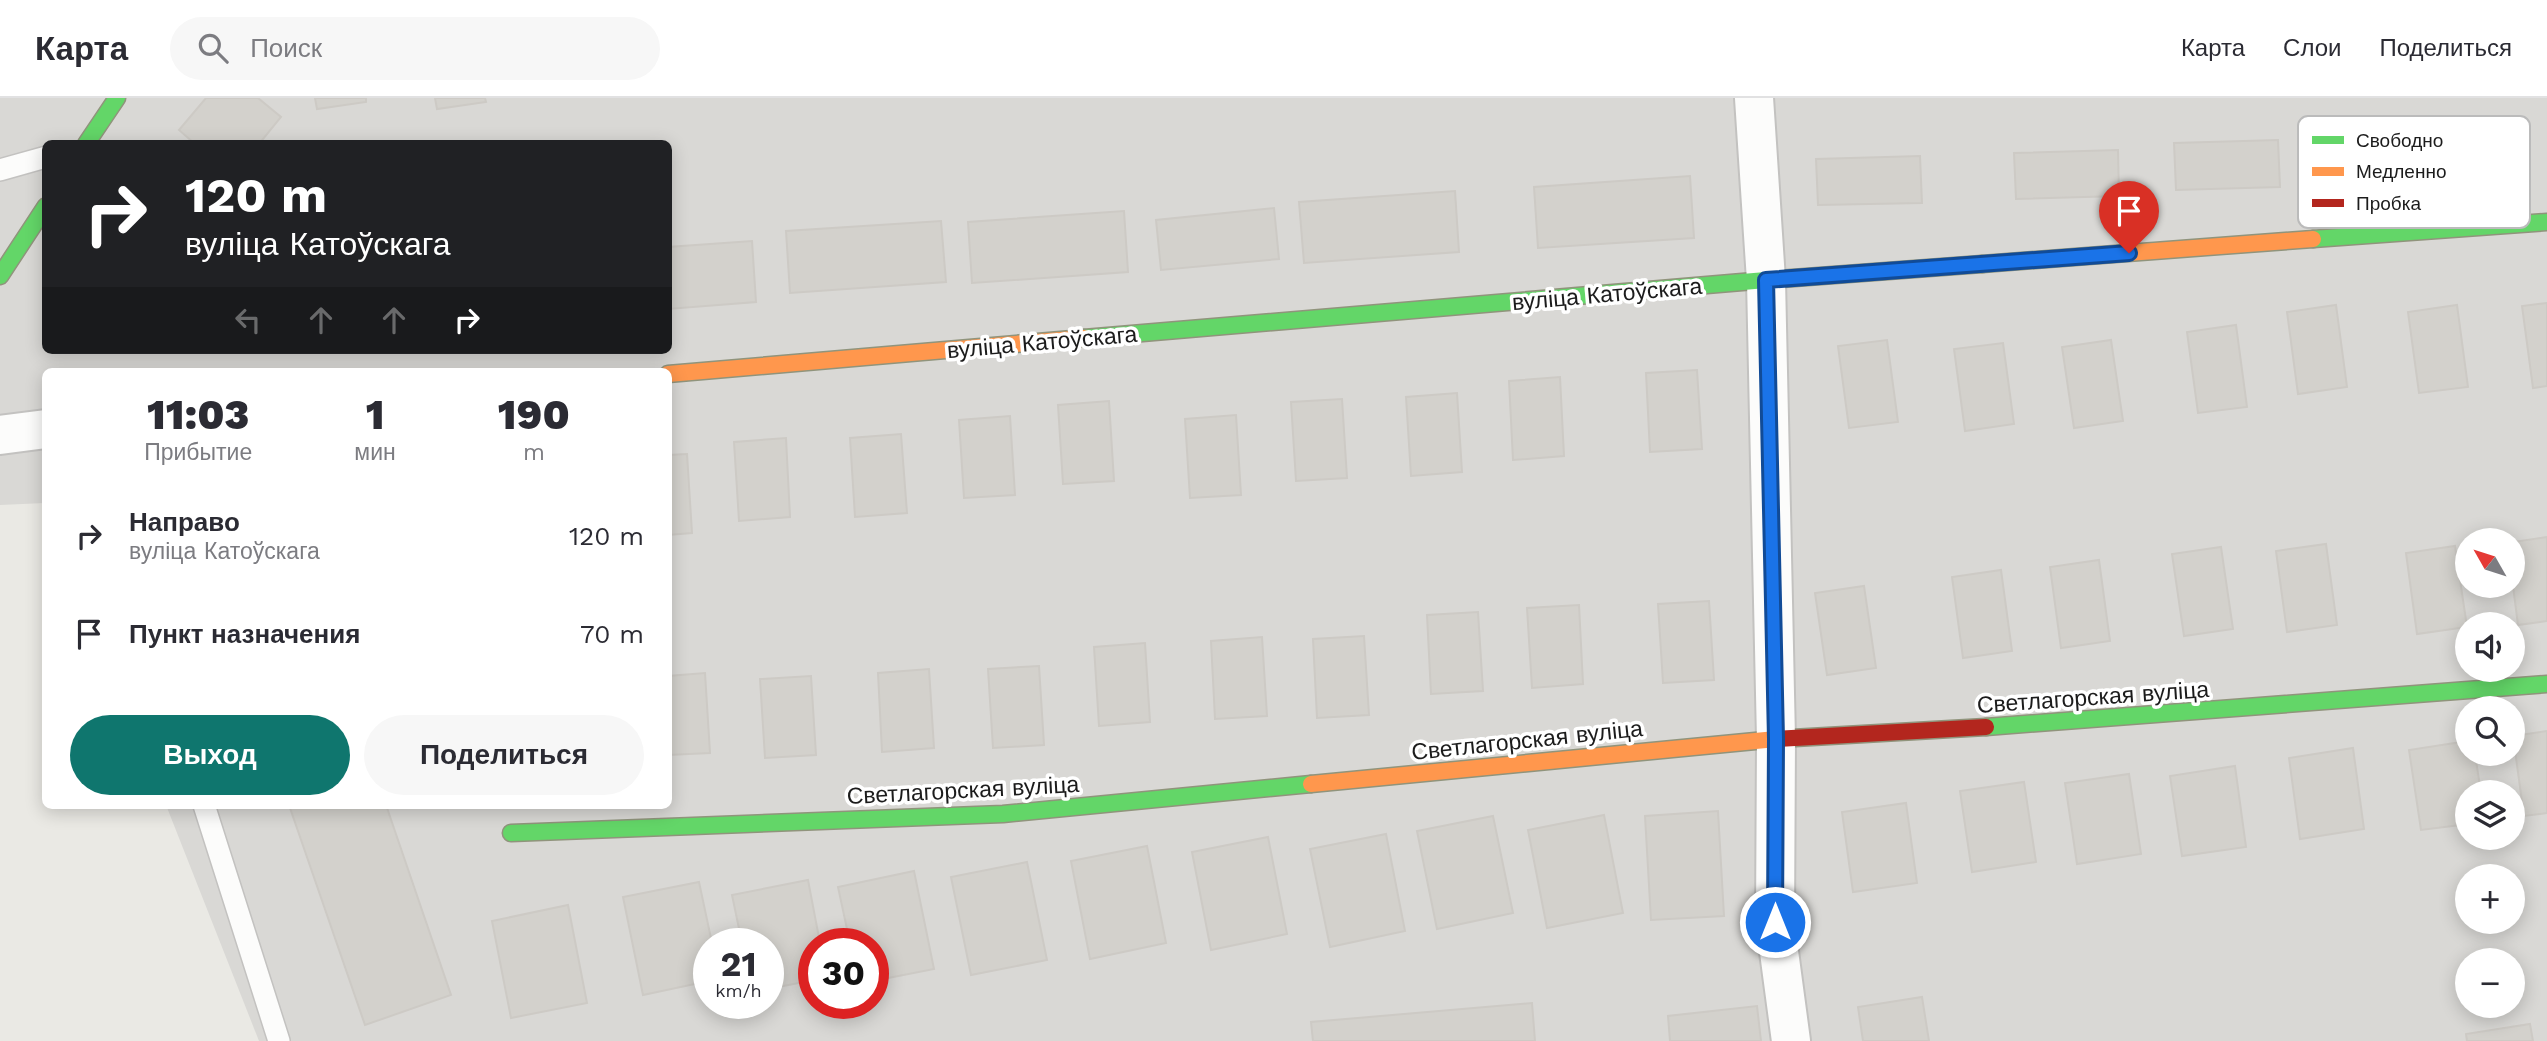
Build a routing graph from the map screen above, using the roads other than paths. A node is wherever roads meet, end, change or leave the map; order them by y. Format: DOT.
graph roads {
  1 [pos="117,98"];
  2 [pos="1754,98"];
  3 [pos="89,140"];
  4 [pos="42,157"];
  5 [pos="0,170"];
  6 [pos="42,212"];
  7 [pos="2466,228"];
  8 [pos="0,276"];
  9 [pos="1766,280"];
  10 [pos="672,374"];
  11 [pos="42,430"];
  12 [pos="0,435"];
  13 [pos="2547,684"];
  14 [pos="1776,739"];
  15 [pos="205,809"];
  16 [pos="511,833"];
  17 [pos="279,1041"];
  18 [pos="1791,1041"];
  1 -- 3 [label="street"];
  2 -- 9 [label="street"];
  4 -- 5 [label="lane"];
  6 -- 8 [label="street"];
  7 -- 9 [label="street, вуліца Катоўскага"];
  9 -- 10 [label="street, вуліца Катоўскага"];
  9 -- 14 [label="street"];
  11 -- 12 [label="street"];
  13 -- 14 [label="street, Светлагорская вуліца"];
  14 -- 16 [label="street, Светлагорская вуліца"];
  14 -- 18 [label="street"];
  15 -- 17 [label="lane"];
}
